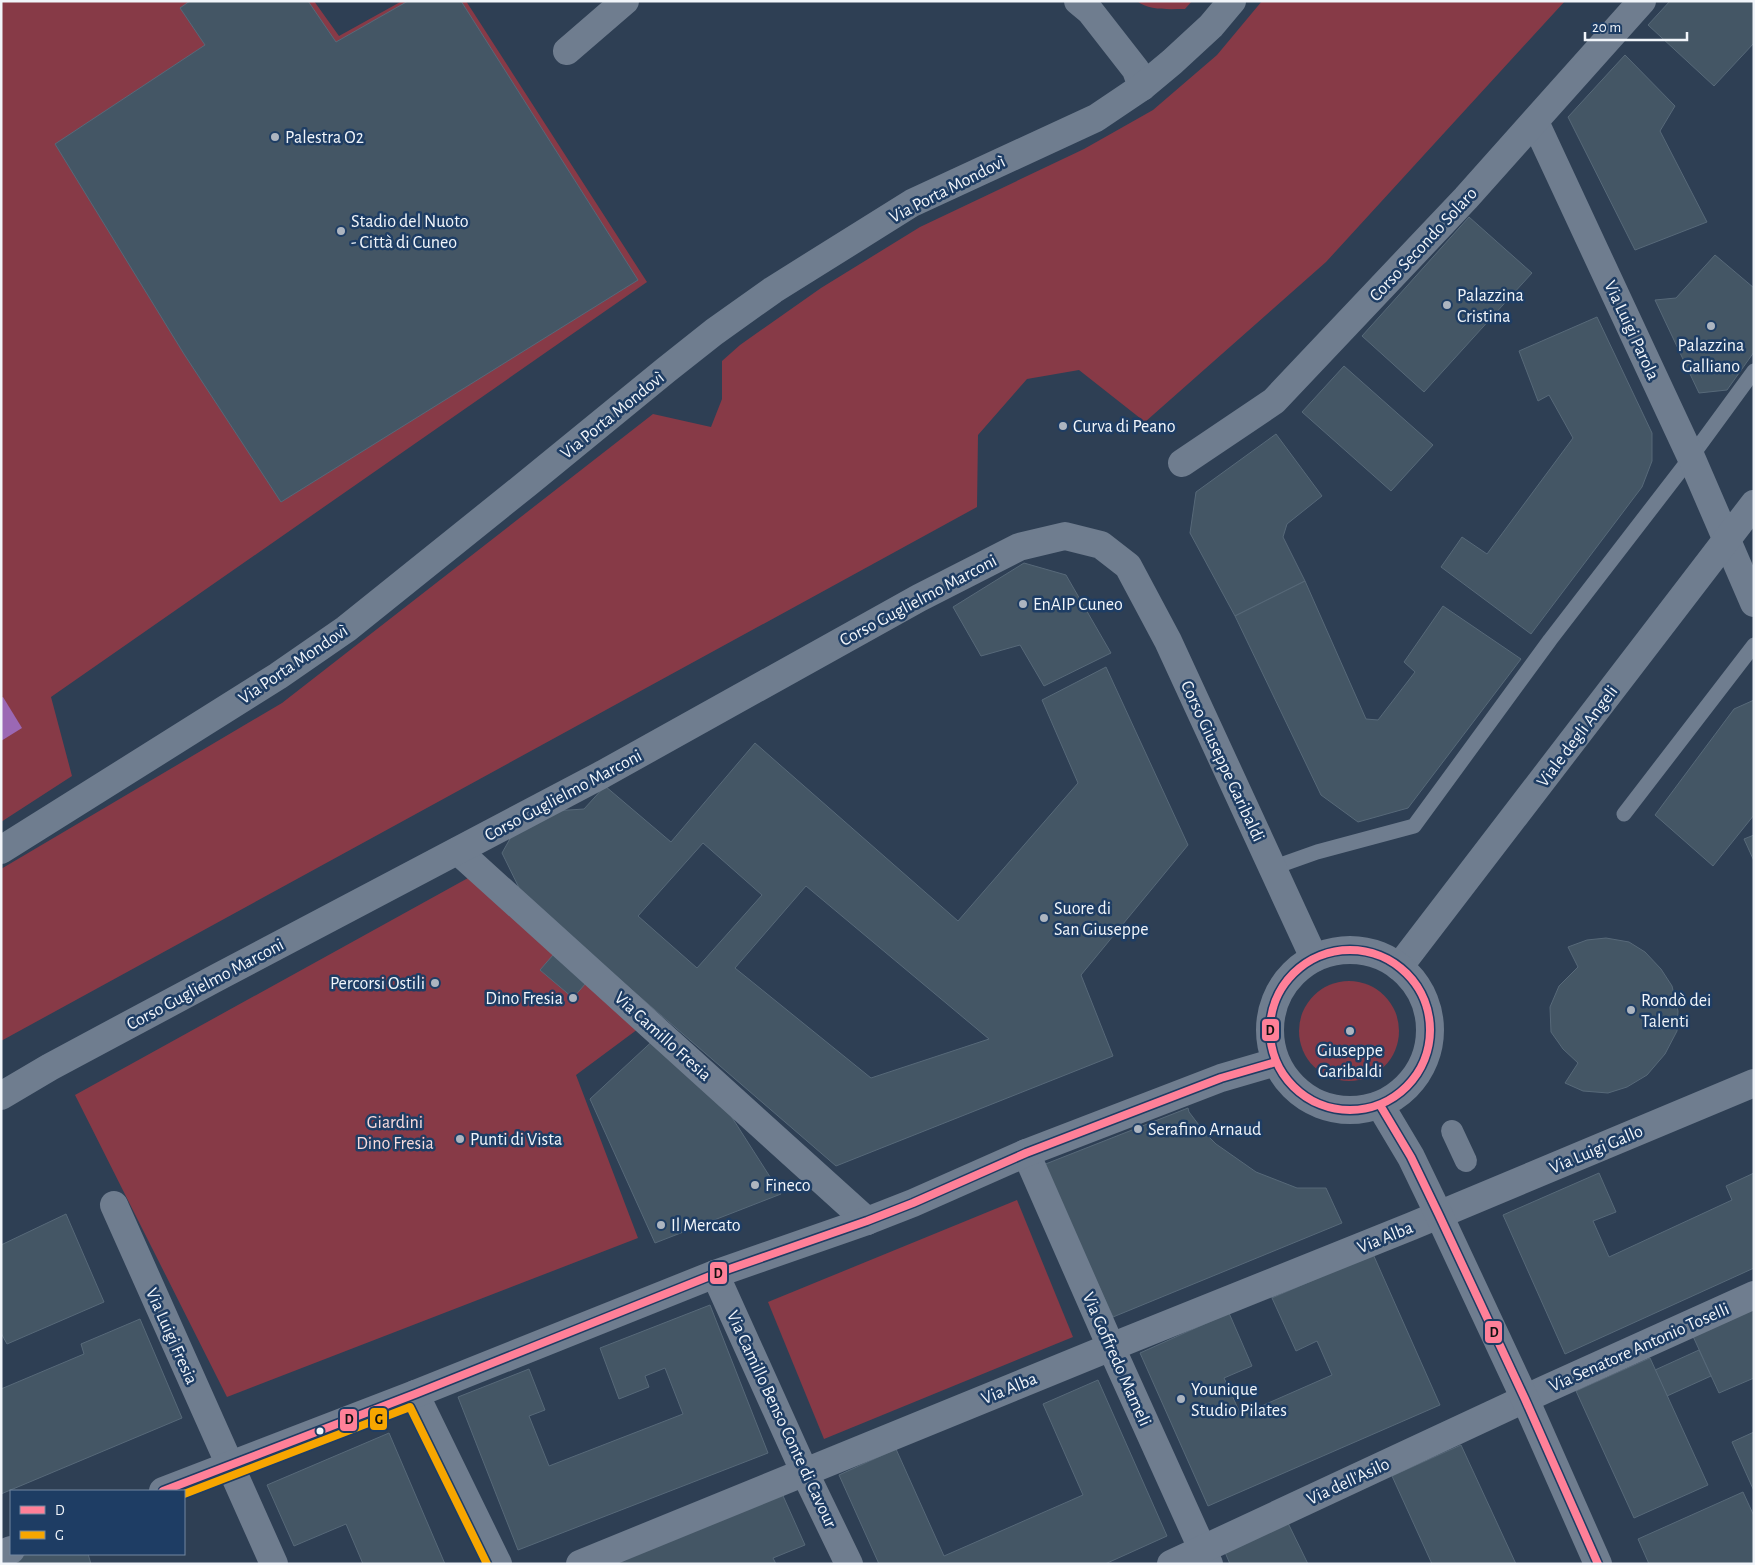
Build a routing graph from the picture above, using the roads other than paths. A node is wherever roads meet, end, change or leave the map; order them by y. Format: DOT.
graph roads {
  1 [pos="625,1"];
  2 [pos="1078,1"];
  3 [pos="1232,1"];
  4 [pos="1642,1"];
  5 [pos="568,50"];
  6 [pos="1142,86"];
  7 [pos="1535,122"];
  8 [pos="1754,370"];
  9 [pos="1691,457"];
  10 [pos="1182,463"];
  11 [pos="1754,504"];
  12 [pos="1726,540"];
  13 [pos="1128,566"];
  14 [pos="1754,602"];
  15 [pos="1754,645"];
  16 [pos="1624,814"];
  17 [pos="1,850"];
  18 [pos="458,852"];
  19 [pos="1272,868"];
  20 [pos="1314,958"];
  21 [pos="1399,967"];
  22 [pos="1276,1062"];
  23 [pos="1754,1083"];
  24 [pos="1,1096"];
  25 [pos="1380,1105"];
  26 [pos="1452,1131"];
  27 [pos="1026,1153"];
  28 [pos="1466,1161"];
  29 [pos="114,1206"];
  30 [pos="1439,1215"];
  31 [pos="867,1221"];
  32 [pos="715,1274"];
  33 [pos="1754,1295"];
  34 [pos="1110,1347"];
  35 [pos="415,1394"];
  36 [pos="1525,1400"];
  37 [pos="230,1466"];
  38 [pos="804,1471"];
  39 [pos="166,1490"];
  40 [pos="1206,1556"];
  41 [pos="274,1564"];
  42 [pos="498,1564"];
  43 [pos="580,1564"];
  44 [pos="849,1564"];
  45 [pos="1171,1564"];
  46 [pos="1598,1564"];
  1 -- 5 [label="street"];
  2 -- 6 [label="street"];
  3 -- 6 [label="street, Via Porta Mondovì"];
  4 -- 7 [label="street, Corso Secondo Solaro"];
  6 -- 17 [label="street, Via Porta Mondovì"];
  7 -- 9 [label="street, Via Luigi Parola"];
  7 -- 10 [label="street, Corso Secondo Solaro"];
  8 -- 9 [label="lane"];
  9 -- 12 [label="street, Via Luigi Parola"];
  9 -- 19 [label="lane"];
  11 -- 12 [label="street, Viale degli Angeli"];
  12 -- 14 [label="street, Via Luigi Parola"];
  12 -- 21 [label="street, Viale degli Angeli"];
  13 -- 18 [label="street, Corso Guglielmo Marconi"];
  13 -- 19 [label="street, Corso Giuseppe Garibaldi"];
  15 -- 16 [label="lane"];
  18 -- 24 [label="street, Corso Guglielmo Marconi"];
  18 -- 31 [label="street, Via Camillo Fresia"];
  19 -- 20 [label="street, Corso Giuseppe Garibaldi"];
  20 -- 21 [label="street"];
  20 -- 22 [label="street"];
  21 -- 25 [label="street"];
  22 -- 25 [label="street"];
  22 -- 27 [label="street"];
  23 -- 30 [label="street, Via Luigi Gallo"];
  25 -- 30 [label="street"];
  26 -- 28 [label="street"];
  27 -- 31 [label="street"];
  27 -- 34 [label="street, Via Goffredo Mameli"];
  29 -- 37 [label="street, Via Luigi Fresia"];
  30 -- 34 [label="street, Via Alba"];
  30 -- 36 [label="street"];
  31 -- 32 [label="street"];
  32 -- 35 [label="street"];
  32 -- 38 [label="street, Via Camillo Benso Conte di Cavour"];
  33 -- 36 [label="street, Via Senatore Antonio Toselli"];
  34 -- 38 [label="street, Via Alba"];
  34 -- 40 [label="street, Via Goffredo Mameli"];
  35 -- 37 [label="street"];
  35 -- 42 [label="street"];
  36 -- 40 [label="street, Via dell'Asilo"];
  36 -- 46 [label="street"];
  37 -- 39 [label="street"];
  37 -- 41 [label="street, Via Luigi Fresia"];
  38 -- 43 [label="street, Via Alba"];
  38 -- 44 [label="street, Via Camillo Benso Conte di Cavour"];
  40 -- 45 [label="street, Via dell'Asilo"];
}
